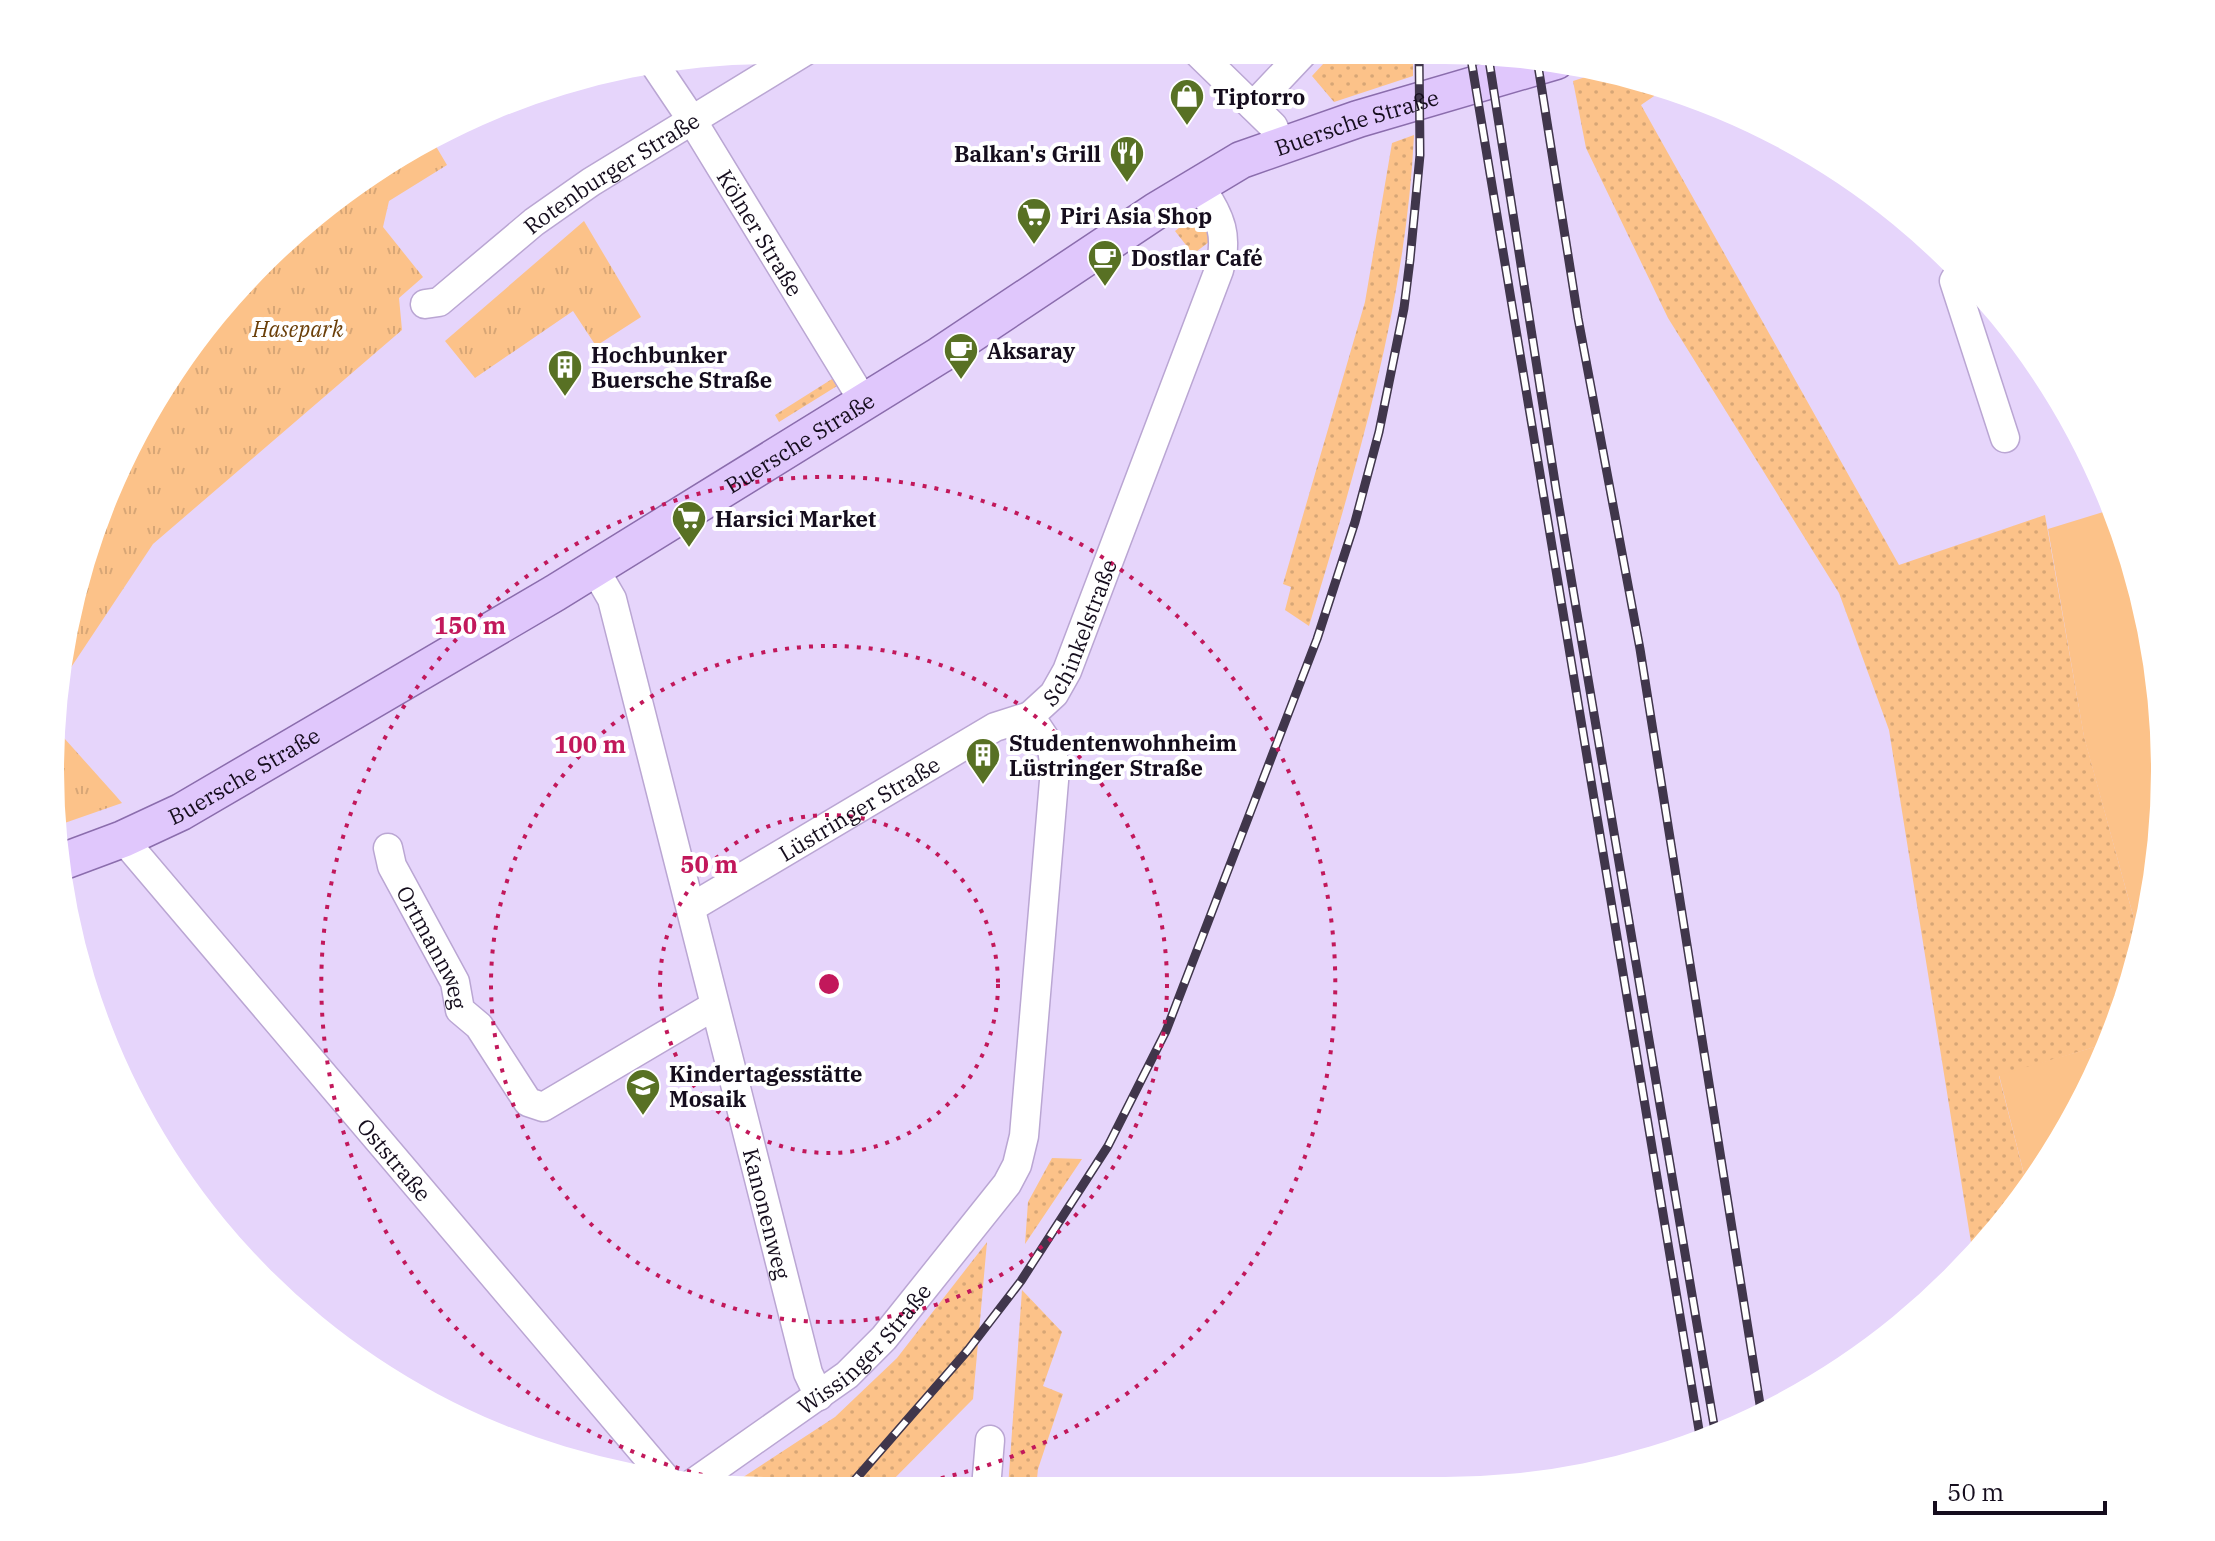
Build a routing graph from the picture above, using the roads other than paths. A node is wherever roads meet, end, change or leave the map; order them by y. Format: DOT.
graph roads {
  1 [pos="784,64"];
  2 [pos="1210,64"];
  3 [pos="1293,64"];
  4 [pos="1529,69"];
  5 [pos="660,73"];
  6 [pos="1253,106"];
  7 [pos="692,120"];
  8 [pos="1281,144"];
  9 [pos="1199,183"];
  10 [pos="1954,282"];
  11 [pos="425,304"];
  12 [pos="864,402"];
  13 [pos="2005,438"];
  14 [pos="594,568"];
  15 [pos="1030,716"];
  16 [pos="123,839"];
  17 [pos="388,848"];
  18 [pos="70,859"];
  19 [pos="692,907"];
  20 [pos="714,1006"];
  21 [pos="1007,1184"];
  22 [pos="819,1396"];
  23 [pos="990,1440"];
  24 [pos="656,1467"];
  25 [pos="707,1474"];
  26 [pos="987,1477"];
  1 -- 7 [label="street, Rotenburger Straße"];
  2 -- 6 [label="street"];
  3 -- 6 [label="street, Buersche Straße"];
  4 -- 8 [label="main road, Buersche Straße"];
  5 -- 7 [label="street, Kölner Straße"];
  6 -- 8 [label="street"];
  7 -- 11 [label="street, Rotenburger Straße"];
  7 -- 12 [label="street, Kölner Straße"];
  8 -- 9 [label="main road, Buersche Straße"];
  9 -- 12 [label="main road, Buersche Straße"];
  9 -- 15 [label="street, Schinkelstraße"];
  10 -- 13 [label="street"];
  12 -- 14 [label="main road, Buersche Straße"];
  14 -- 16 [label="main road, Buersche Straße"];
  14 -- 19 [label="street, Kanonenweg"];
  15 -- 19 [label="street, Lüstringer Straße"];
  15 -- 21 [label="street, Schinkelstraße"];
  16 -- 18 [label="main road, Buersche Straße"];
  16 -- 24 [label="street, Oststraße"];
  17 -- 20 [label="street, Ortmannweg"];
  19 -- 20 [label="street, Kanonenweg"];
  20 -- 22 [label="street, Kanonenweg"];
  21 -- 22 [label="street, Wissinger Straße"];
  22 -- 25 [label="street, Wissinger Straße"];
  23 -- 26 [label="street"];
}
